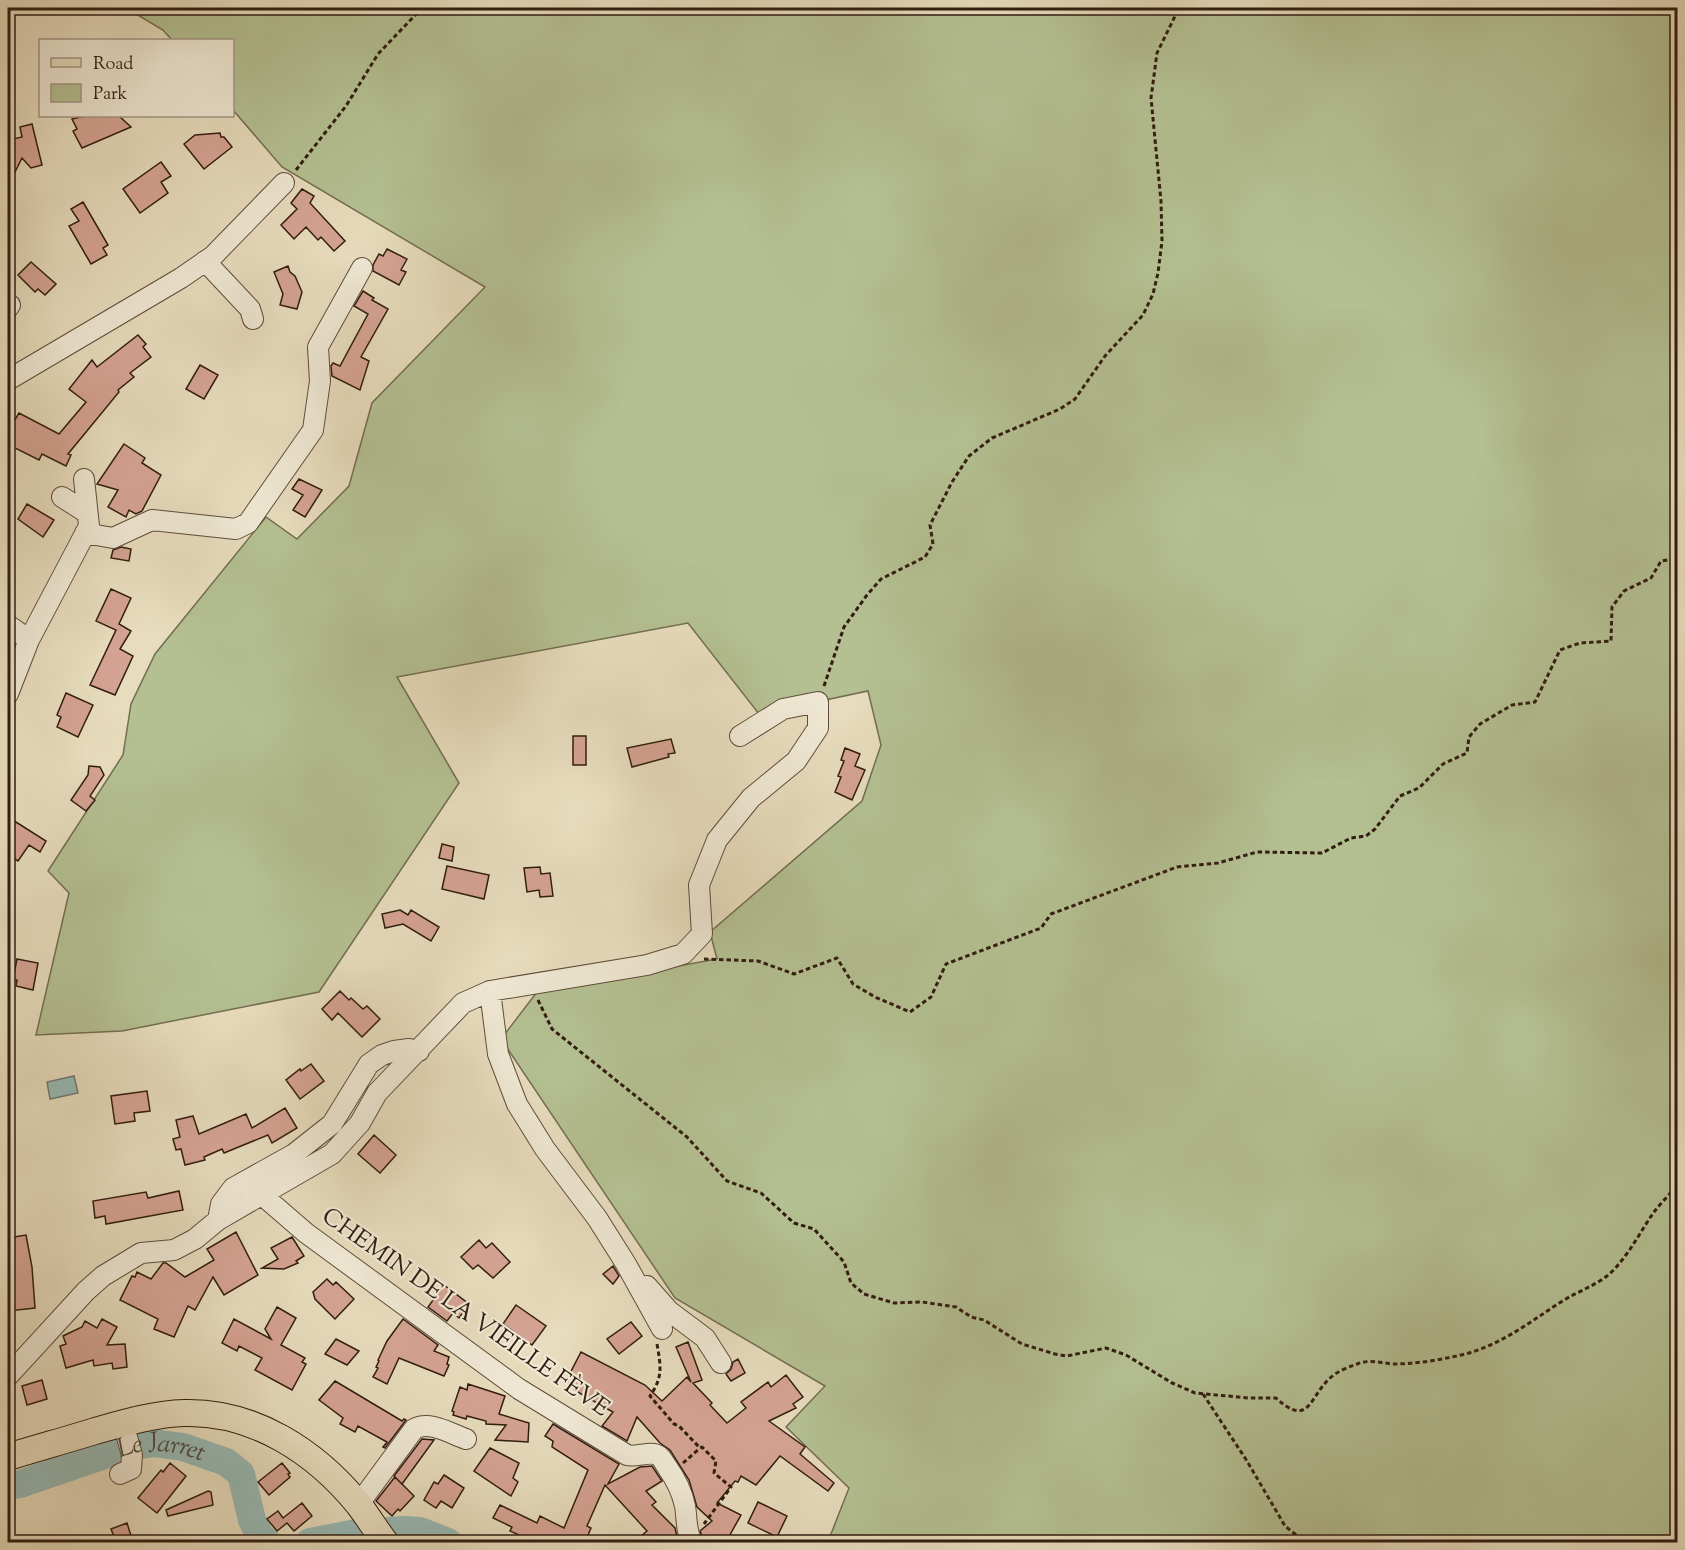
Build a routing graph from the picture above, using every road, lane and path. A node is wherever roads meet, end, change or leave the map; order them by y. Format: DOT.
graph roads {
  1 [pos="422,8"];
  2 [pos="1179,8"];
  3 [pos="284,183"];
  4 [pos="205,261"];
  5 [pos="362,268"];
  6 [pos="253,319"];
  7 [pos="8,380"];
  8 [pos="84,479"];
  9 [pos="62,497"];
  10 [pos="87,524"];
  11 [pos="1677,558"];
  12 [pos="8,625"];
  13 [pos="29,640"];
  14 [pos="8,694"];
  15 [pos="818,702"];
  16 [pos="740,736"];
  17 [pos="683,954"];
  18 [pos="533,984"];
  19 [pos="490,991"];
  20 [pos="419,1052"];
  21 [pos="1677,1184"];
  22 [pos="262,1195"];
  23 [pos="218,1220"];
  24 [pos="626,1264"];
  25 [pos="659,1335"];
  26 [pos="722,1363"];
  27 [pos="8,1376"];
  28 [pos="1202,1393"];
  29 [pos="128,1439"];
  30 [pos="466,1439"];
  31 [pos="8,1457"];
  32 [pos="120,1474"];
  33 [pos="364,1513"];
  34 [pos="697,1535"];
  35 [pos="385,1542"];
  36 [pos="1305,1542"];
  1 -- 3 [label="path"];
  2 -- 15 [label="path"];
  3 -- 4 [label="street"];
  4 -- 6 [label="street"];
  4 -- 7 [label="street"];
  5 -- 10 [label="street"];
  8 -- 10 [label="street"];
  9 -- 10 [label="street"];
  10 -- 13 [label="street"];
  11 -- 17 [label="path"];
  12 -- 13 [label="street"];
  13 -- 14 [label="street"];
  15 -- 16 [label="street"];
  15 -- 17 [label="street"];
  17 -- 18 [label="street"];
  18 -- 19 [label="street"];
  18 -- 28 [label="path"];
  19 -- 20 [label="street"];
  19 -- 24 [label="street"];
  20 -- 22 [label="street"];
  20 -- 23 [label="street"];
  21 -- 28 [label="path"];
  22 -- 23 [label="street"];
  22 -- 34 [label="street, CHEMIN DE LA VIEILLE FÈVE"];
  23 -- 27 [label="street"];
  24 -- 25 [label="street"];
  24 -- 26 [label="street"];
  25 -- 34 [label="path"];
  28 -- 36 [label="path"];
  29 -- 31 [label="main road"];
  29 -- 32 [label="street"];
  29 -- 33 [label="main road"];
  30 -- 33 [label="street"];
  33 -- 35 [label="main road"];
}
